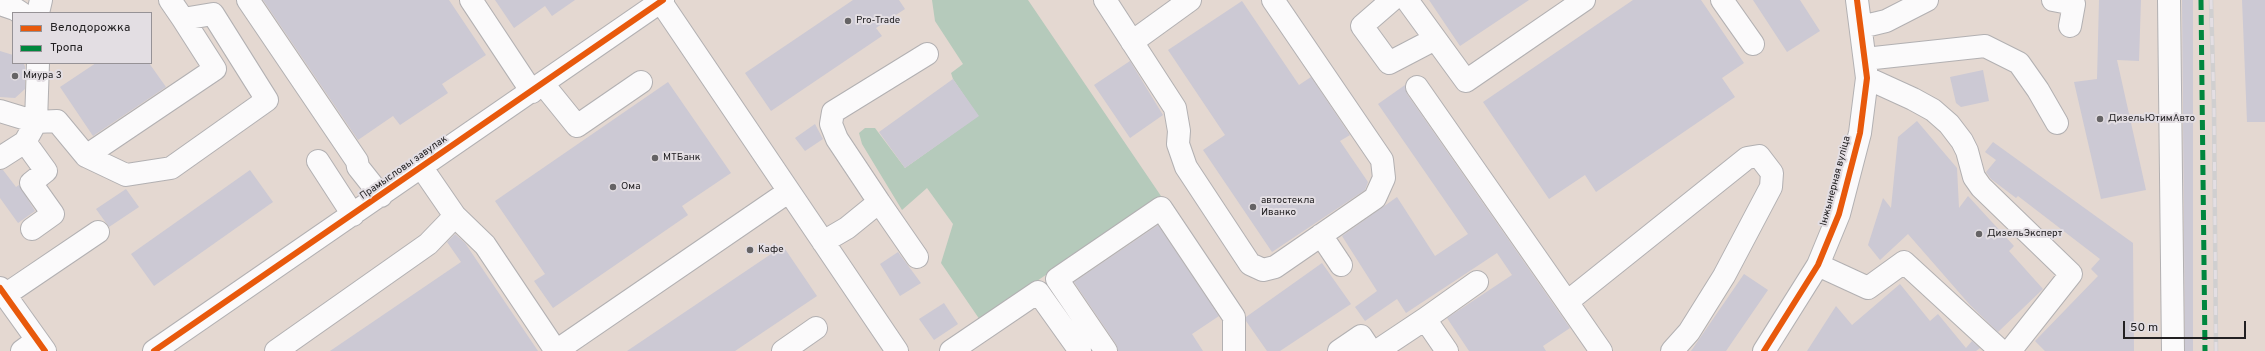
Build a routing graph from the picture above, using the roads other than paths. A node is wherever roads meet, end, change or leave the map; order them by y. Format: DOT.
graph roads {
  1 [pos="41,0"];
  2 [pos="170,0"];
  3 [pos="248,0"];
  4 [pos="471,0"];
  5 [pos="1105,0"];
  6 [pos="1190,0"];
  7 [pos="1273,0"];
  8 [pos="1392,0"];
  9 [pos="1407,0"];
  10 [pos="1584,0"];
  11 [pos="1722,0"];
  12 [pos="1857,0"];
  13 [pos="1925,0"];
  14 [pos="2053,0"];
  15 [pos="2169,0"];
  16 [pos="662,1"];
  17 [pos="0,4"];
  18 [pos="20,12"];
  19 [pos="38,12"];
  20 [pos="183,19"];
  21 [pos="2070,26"];
  22 [pos="1861,27"];
  23 [pos="1435,39"];
  24 [pos="1132,42"];
  25 [pos="1753,44"];
  26 [pos="927,54"];
  27 [pos="38,64"];
  28 [pos="1866,69"];
  29 [pos="641,82"];
  30 [pos="1417,86"];
  31 [pos="537,88"];
  32 [pos="0,111"];
  33 [pos="36,122"];
  34 [pos="2057,123"];
  35 [pos="25,142"];
  36 [pos="86,156"];
  37 [pos="0,158"];
  38 [pos="318,161"];
  39 [pos="422,168"];
  40 [pos="788,192"];
  41 [pos="381,196"];
  42 [pos="880,202"];
  43 [pos="354,215"];
  44 [pos="454,216"];
  45 [pos="32,229"];
  46 [pos="98,232"];
  47 [pos="1321,235"];
  48 [pos="822,242"];
  49 [pos="917,257"];
  50 [pos="1341,265"];
  51 [pos="1818,265"];
  52 [pos="1477,282"];
  53 [pos="3,292"];
  54 [pos="1567,302"];
  55 [pos="1425,319"];
  56 [pos="816,328"];
  57 [pos="35,347"];
  58 [pos="154,351"];
  59 [pos="276,351"];
  60 [pos="556,351"];
  61 [pos="783,351"];
  62 [pos="897,351"];
  63 [pos="951,351"];
  64 [pos="1080,351"];
  65 [pos="1106,351"];
  66 [pos="1234,351"];
  67 [pos="1339,351"];
  68 [pos="1371,351"];
  69 [pos="1377,351"];
  70 [pos="1447,351"];
  71 [pos="1601,351"];
  72 [pos="1672,351"];
  73 [pos="1764,351"];
  74 [pos="2000,351"];
  75 [pos="2010,351"];
  76 [pos="2173,351"];
  1 -- 19 [label="street"];
  2 -- 20 [label="street"];
  3 -- 41 [label="street"];
  4 -- 31 [label="street"];
  5 -- 24 [label="street"];
  6 -- 24 [label="street"];
  7 -- 47 [label="street"];
  8 -- 23 [label="street"];
  9 -- 23 [label="street"];
  10 -- 23 [label="street"];
  11 -- 25 [label="street"];
  12 -- 22 [label="street, Інжынерная вуліца"];
  13 -- 22 [label="street"];
  14 -- 21 [label="street"];
  15 -- 76 [label="street"];
  16 -- 31 [label="street, Прамысловы завулак"];
  16 -- 40 [label="street"];
  17 -- 18 [label="street"];
  20 -- 36 [label="street"];
  20 -- 36 [label="street"];
  22 -- 28 [label="street, Інжынерная вуліца"];
  24 -- 47 [label="street"];
  26 -- 42 [label="street"];
  27 -- 33 [label="street"];
  28 -- 34 [label="street"];
  28 -- 51 [label="street, Інжынерная вуліца"];
  28 -- 75 [label="street"];
  29 -- 31 [label="street"];
  30 -- 54 [label="street"];
  31 -- 39 [label="street, Прамысловы завулак"];
  32 -- 33 [label="street"];
  33 -- 35 [label="street"];
  33 -- 36 [label="street"];
  35 -- 37 [label="street"];
  35 -- 45 [label="street"];
  38 -- 43 [label="street"];
  39 -- 41 [label="street, Прамысловы завулак"];
  39 -- 44 [label="street"];
  40 -- 48 [label="street"];
  40 -- 60 [label="street"];
  41 -- 43 [label="street, Прамысловы завулак"];
  42 -- 48 [label="street"];
  42 -- 49 [label="street"];
  43 -- 58 [label="street, Прамысловы завулак"];
  44 -- 59 [label="street"];
  44 -- 60 [label="street"];
  46 -- 53 [label="street"];
  47 -- 50 [label="street"];
  48 -- 62 [label="street"];
  51 -- 73 [label="street, Інжынерная вуліца"];
  51 -- 74 [label="street"];
  52 -- 55 [label="street"];
  53 -- 57 [label="street"];
  54 -- 71 [label="street"];
  54 -- 72 [label="street"];
  55 -- 69 [label="street"];
  55 -- 70 [label="street"];
  56 -- 61 [label="street"];
  63 -- 64 [label="street"];
  65 -- 66 [label="street"];
  67 -- 68 [label="street"];
}
